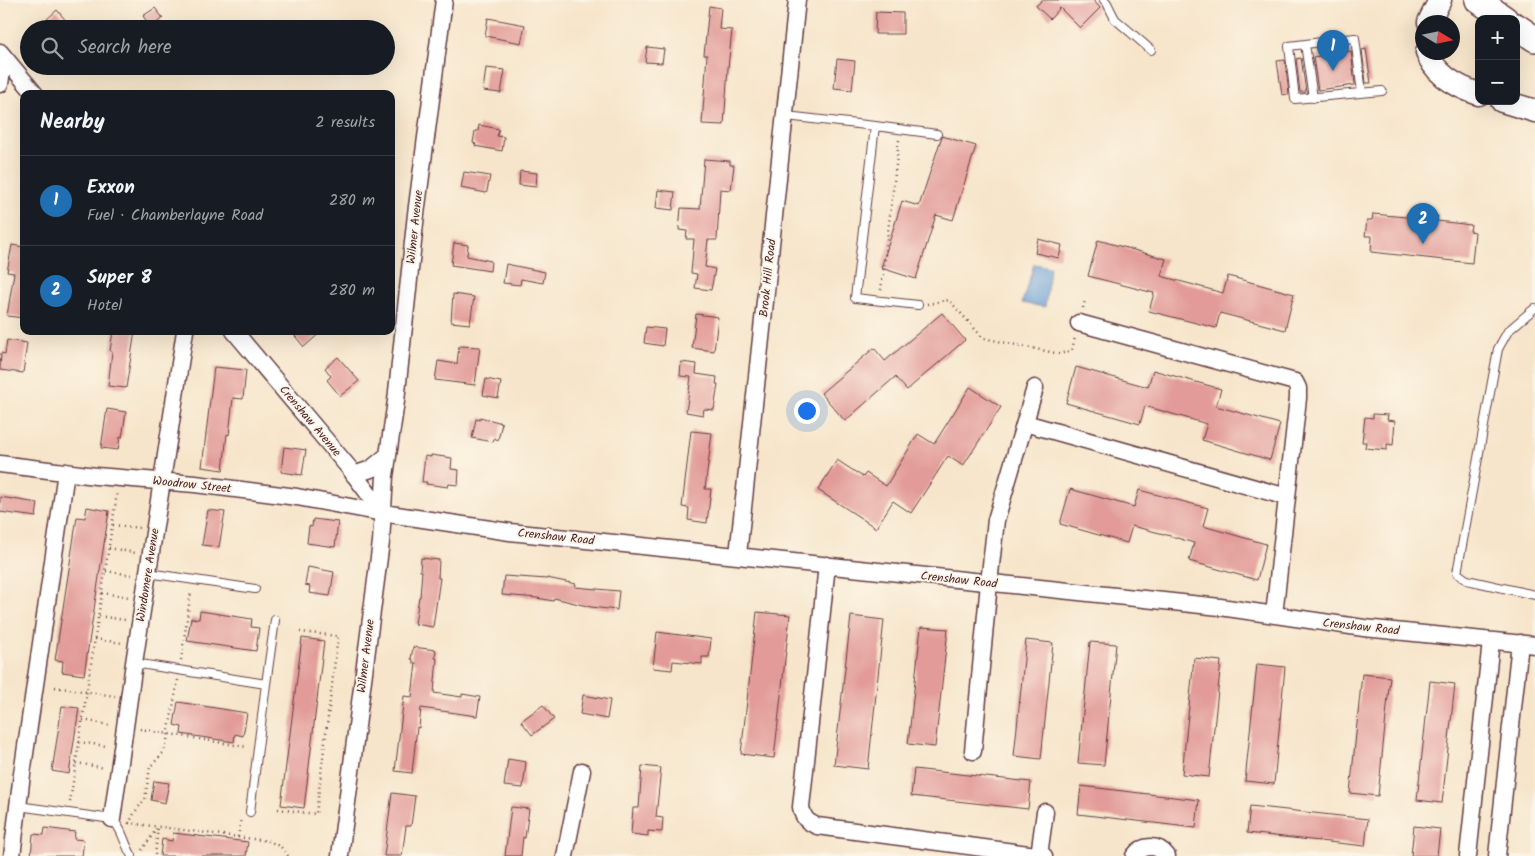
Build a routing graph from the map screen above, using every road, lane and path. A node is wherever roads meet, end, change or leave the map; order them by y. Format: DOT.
graph roads {
  1 [pos="444,0"];
  2 [pos="797,0"];
  3 [pos="1104,0"];
  4 [pos="1440,0"];
  5 [pos="1478,0"];
  6 [pos="1432,15"];
  7 [pos="1499,15"];
  8 [pos="1520,29"];
  9 [pos="1535,39"];
  10 [pos="1305,44"];
  11 [pos="1151,50"];
  12 [pos="2,54"];
  13 [pos="1431,60"];
  14 [pos="0,84"];
  15 [pos="32,90"];
  16 [pos="1382,91"];
  17 [pos="1362,93"];
  18 [pos="1475,93"];
  19 [pos="1313,98"];
  20 [pos="1515,105"];
  21 [pos="1535,111"];
  22 [pos="786,116"];
  23 [pos="875,126"];
  24 [pos="937,134"];
  25 [pos="893,138"];
  26 [pos="875,290"];
  27 [pos="1085,300"];
  28 [pos="918,306"];
  29 [pos="1535,308"];
  30 [pos="1079,323"];
  31 [pos="184,335"];
  32 [pos="237,335"];
  33 [pos="1035,388"];
  34 [pos="1025,423"];
  35 [pos="388,455"];
  36 [pos="0,464"];
  37 [pos="66,472"];
  38 [pos="354,475"];
  39 [pos="162,482"];
  40 [pos="118,490"];
  41 [pos="1287,498"];
  42 [pos="383,513"];
  43 [pos="112,525"];
  44 [pos="144,529"];
  45 [pos="109,548"];
  46 [pos="140,554"];
  47 [pos="738,555"];
  48 [pos="827,565"];
  49 [pos="106,571"];
  50 [pos="142,574"];
  51 [pos="989,583"];
  52 [pos="191,587"];
  53 [pos="255,589"];
  54 [pos="102,593"];
  55 [pos="1535,595"];
  56 [pos="133,597"];
  57 [pos="1274,615"];
  58 [pos="98,616"];
  59 [pos="275,620"];
  60 [pos="129,621"];
  61 [pos="300,632"];
  62 [pos="95,638"];
  63 [pos="1491,641"];
  64 [pos="126,643"];
  65 [pos="1528,644"];
  66 [pos="180,661"];
  67 [pos="134,663"];
  68 [pos="178,678"];
  69 [pos="266,684"];
  70 [pos="55,688"];
  71 [pos="87,692"];
  72 [pos="118,697"];
  73 [pos="83,720"];
  74 [pos="113,726"];
  75 [pos="140,729"];
  76 [pos="169,734"];
  77 [pos="79,742"];
  78 [pos="110,747"];
  79 [pos="248,747"];
  80 [pos="973,751"];
  81 [pos="76,763"];
  82 [pos="107,768"];
  83 [pos="582,771"];
  84 [pos="70,805"];
  85 [pos="18,806"];
  86 [pos="278,809"];
  87 [pos="250,812"];
  88 [pos="1045,812"];
  89 [pos="112,819"];
  90 [pos="240,820"];
  91 [pos="158,827"];
  92 [pos="238,837"];
  93 [pos="136,855"];
  94 [pos="1039,855"];
  95 [pos="12,856"];
  96 [pos="155,856"];
  97 [pos="288,856"];
  98 [pos="340,856"];
  99 [pos="565,856"];
  100 [pos="1044,856"];
  101 [pos="1134,856"];
  102 [pos="1167,856"];
  103 [pos="1468,856"];
  104 [pos="1498,856"];
  1 -- 35 [label="street, Wilmer Avenue"];
  2 -- 22 [label="street, Brook Hill Road"];
  3 -- 11 [label="lane"];
  4 -- 6 [label="street"];
  5 -- 7 [label="main road"];
  8 -- 9 [label="main road"];
  10 -- 17 [label="lane"];
  10 -- 19 [label="lane"];
  10 -- 19 [label="lane"];
  12 -- 14 [label="street"];
  12 -- 15 [label="street"];
  13 -- 18 [label="street"];
  16 -- 17 [label="lane"];
  17 -- 19 [label="lane"];
  20 -- 21 [label="street"];
  22 -- 23 [label="lane"];
  22 -- 47 [label="street, Brook Hill Road"];
  23 -- 24 [label="lane"];
  23 -- 28 [label="lane"];
  25 -- 26 [label="path"];
  27 -- 30 [label="path"];
  28 -- 30 [label="path"];
  29 -- 55 [label="lane"];
  30 -- 41 [label="street"];
  31 -- 39 [label="street, Windomere Avenue"];
  32 -- 38 [label="street, Crenshaw Avenue"];
  33 -- 34 [label="street"];
  34 -- 41 [label="street"];
  34 -- 51 [label="street"];
  35 -- 38 [label="street"];
  35 -- 42 [label="street, Wilmer Avenue"];
  36 -- 37 [label="street, Woodrow Street"];
  37 -- 39 [label="street, Woodrow Street"];
  37 -- 85 [label="street"];
  38 -- 42 [label="street, Crenshaw Avenue"];
  39 -- 42 [label="street, Woodrow Street"];
  39 -- 50 [label="street, Windomere Avenue"];
  40 -- 43 [label="path"];
  41 -- 57 [label="street"];
  42 -- 47 [label="street, Crenshaw Road"];
  42 -- 98 [label="street, Wilmer Avenue"];
  43 -- 44 [label="path"];
  43 -- 45 [label="path"];
  45 -- 46 [label="path"];
  45 -- 49 [label="path"];
  47 -- 48 [label="street, Crenshaw Road"];
  48 -- 51 [label="street, Crenshaw Road"];
  48 -- 94 [label="street"];
  49 -- 50 [label="path"];
  49 -- 54 [label="path"];
  50 -- 53 [label="lane"];
  50 -- 67 [label="street, Windomere Avenue"];
  51 -- 57 [label="street, Crenshaw Road"];
  51 -- 80 [label="street"];
  52 -- 66 [label="path"];
  54 -- 56 [label="path"];
  54 -- 58 [label="path"];
  57 -- 63 [label="street, Crenshaw Road"];
  58 -- 60 [label="path"];
  58 -- 62 [label="path"];
  59 -- 69 [label="lane"];
  61 -- 86 [label="path"];
  62 -- 64 [label="path"];
  62 -- 71 [label="path"];
  63 -- 65 [label="street, Crenshaw Road"];
  63 -- 103 [label="street"];
  65 -- 104 [label="street"];
  67 -- 69 [label="lane"];
  67 -- 89 [label="street, Windomere Avenue"];
  68 -- 76 [label="path"];
  69 -- 87 [label="lane"];
  70 -- 71 [label="path"];
  71 -- 72 [label="path"];
  71 -- 73 [label="path"];
  73 -- 74 [label="path"];
  73 -- 77 [label="path"];
  75 -- 76 [label="path"];
  76 -- 79 [label="path"];
  76 -- 91 [label="path"];
  77 -- 78 [label="path"];
  77 -- 81 [label="path"];
  81 -- 82 [label="path"];
  81 -- 84 [label="path"];
  83 -- 99 [label="street"];
  85 -- 89 [label="lane"];
  85 -- 95 [label="street"];
  88 -- 94 [label="street"];
  89 -- 93 [label="lane"];
  90 -- 92 [label="path"];
  91 -- 92 [label="path"];
  91 -- 93 [label="path"];
  91 -- 96 [label="path"];
  92 -- 97 [label="path"];
  94 -- 100 [label="street"];
  101 -- 102 [label="street"];
}
